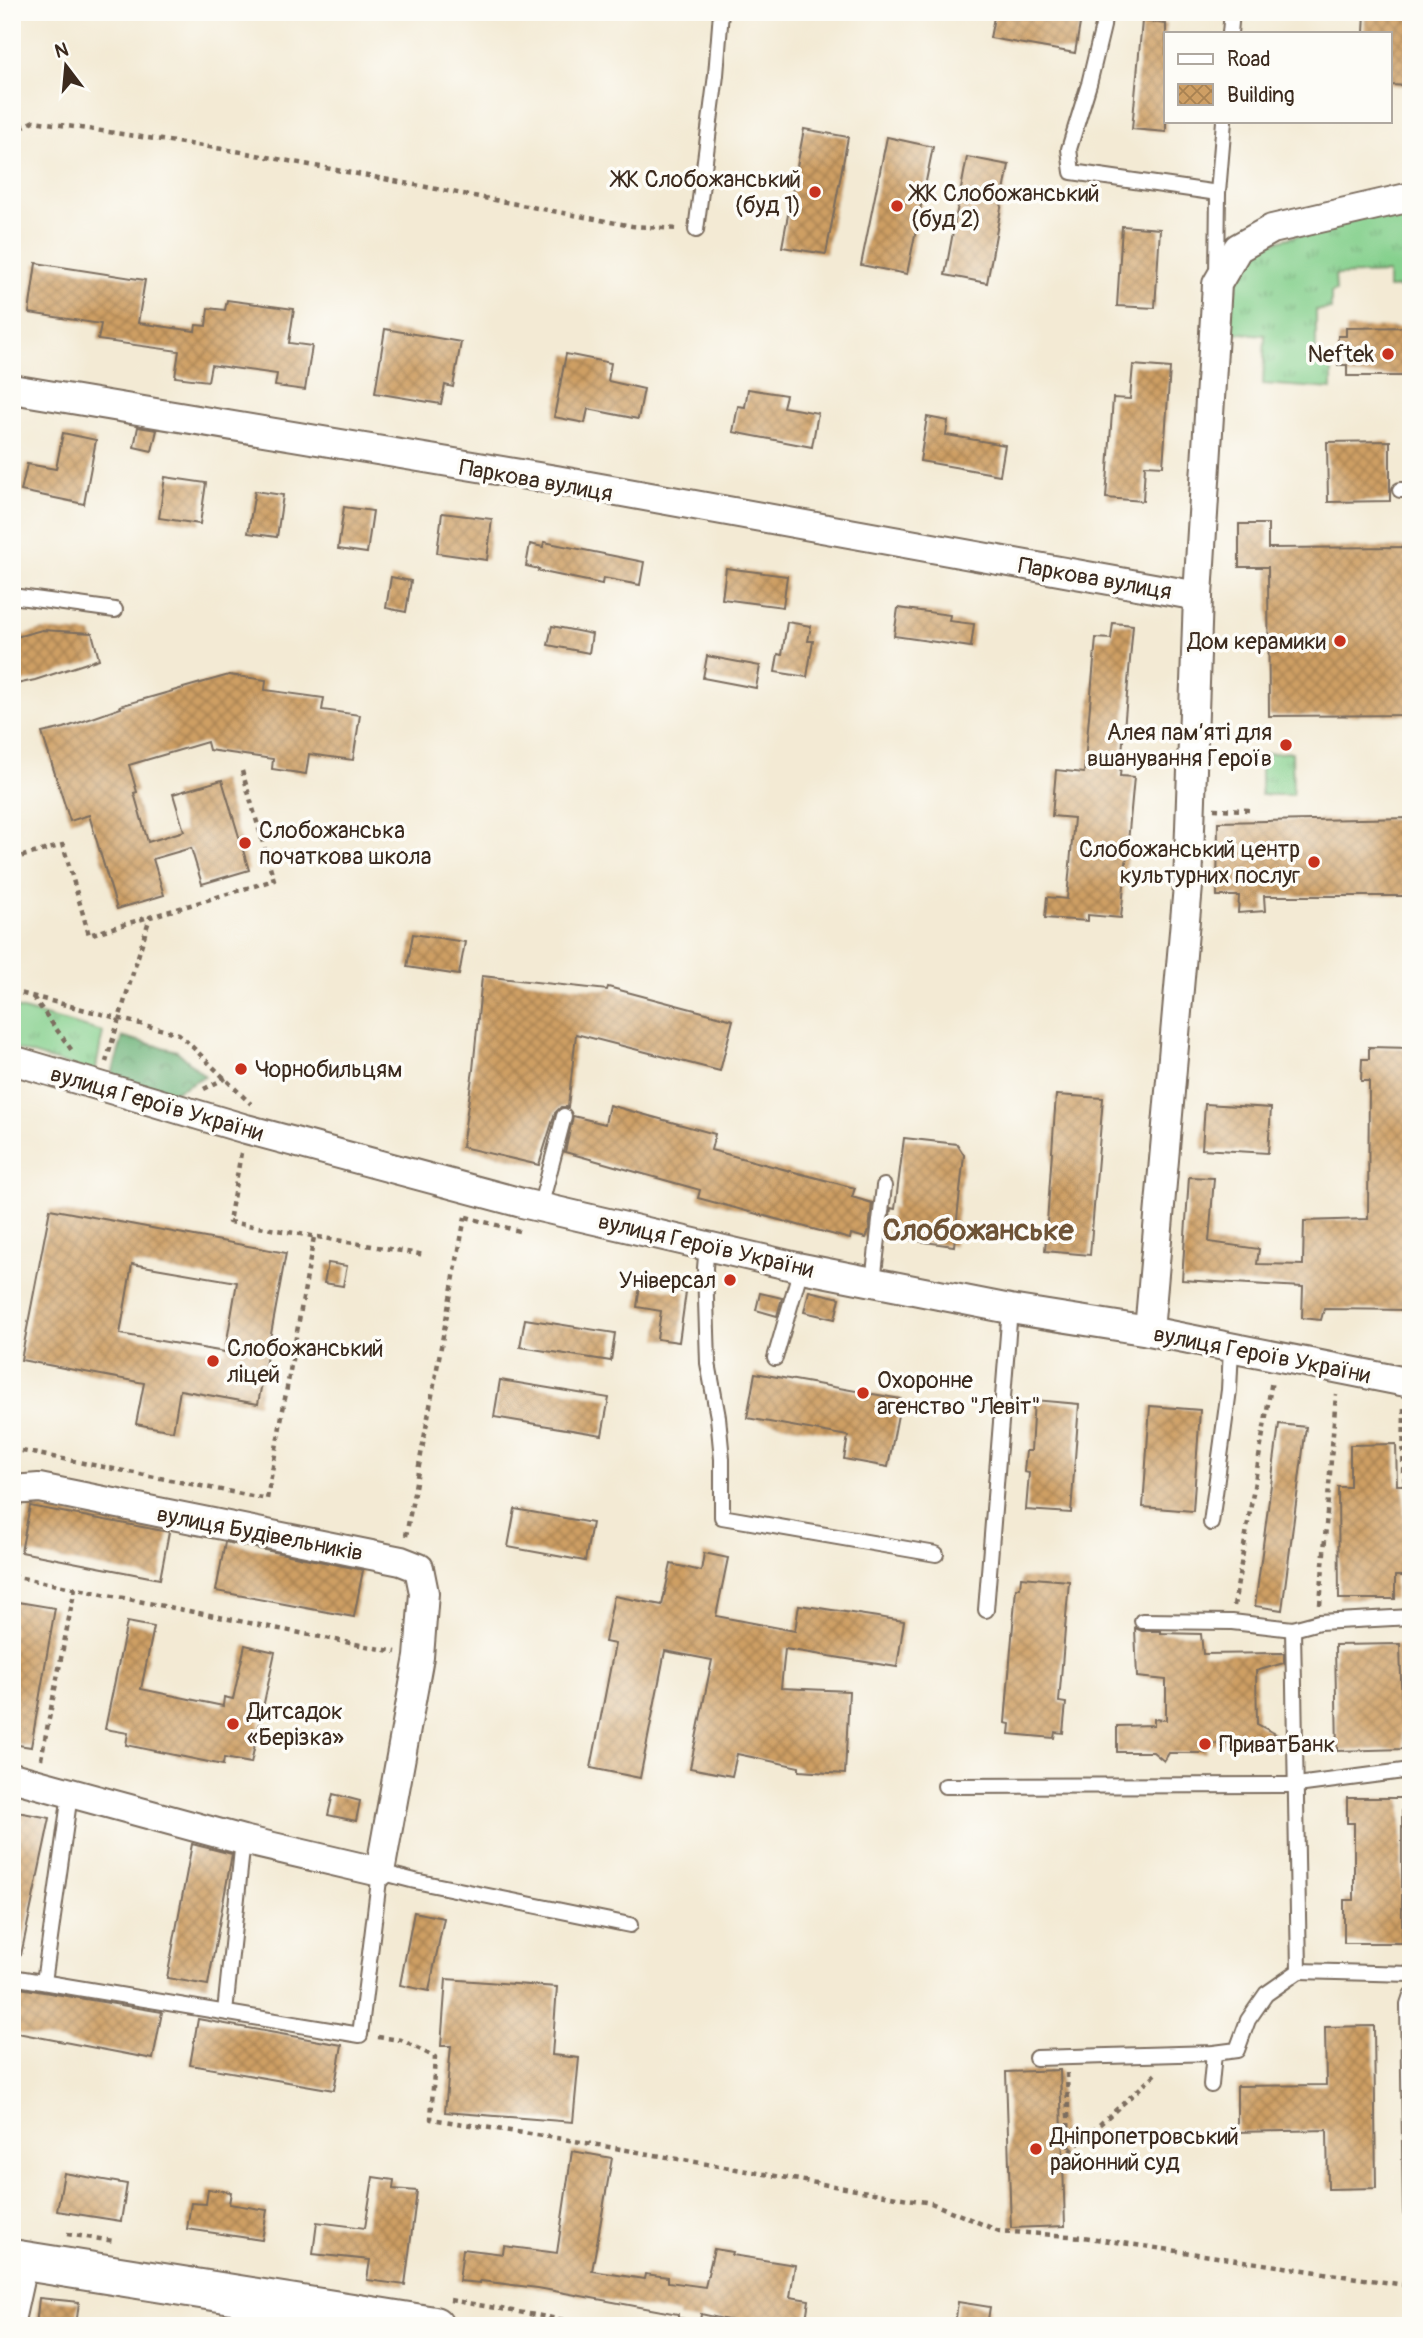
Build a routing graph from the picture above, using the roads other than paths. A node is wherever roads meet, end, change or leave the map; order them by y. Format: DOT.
graph roads {
  1 [pos="721,12"];
  2 [pos="1104,12"];
  3 [pos="1231,12"];
  4 [pos="1230,32"];
  5 [pos="1224,122"];
  6 [pos="1218,193"];
  7 [pos="1411,197"];
  8 [pos="696,230"];
  9 [pos="1216,284"];
  10 [pos="12,389"];
  11 [pos="12,596"];
  12 [pos="1198,596"];
  13 [pos="115,610"];
  14 [pos="12,1060"];
  15 [pos="564,1116"];
  16 [pos="884,1186"];
  17 [pos="540,1208"];
  18 [pos="707,1245"];
  19 [pos="797,1267"];
  20 [pos="873,1282"];
  21 [pos="1010,1309"];
  22 [pos="1149,1331"];
  23 [pos="1231,1348"];
  24 [pos="775,1358"];
  25 [pos="1407,1394"];
  26 [pos="12,1490"];
  27 [pos="1211,1523"];
  28 [pos="936,1553"];
  29 [pos="986,1610"];
  30 [pos="1411,1617"];
  31 [pos="1142,1621"];
  32 [pos="1293,1629"];
  33 [pos="1411,1770"];
  34 [pos="24,1781"];
  35 [pos="1297,1785"];
  36 [pos="945,1786"];
  37 [pos="70,1794"];
  38 [pos="243,1840"];
  39 [pos="380,1871"];
  40 [pos="630,1924"];
  41 [pos="1299,1971"];
  42 [pos="1411,1974"];
  43 [pos="12,1977"];
  44 [pos="44,1982"];
  45 [pos="1411,1995"];
  46 [pos="225,2012"];
  47 [pos="1214,2053"];
  48 [pos="1036,2058"];
  49 [pos="1211,2085"];
  50 [pos="1411,2212"];
  51 [pos="21,2260"];
  52 [pos="16,2326"];
  53 [pos="434,2326"];
  1 -- 8 [label="lane"];
  2 -- 6 [label="lane"];
  3 -- 4 [label="lane"];
  5 -- 6 [label="lane"];
  6 -- 9 [label="lane"];
  7 -- 9 [label="street"];
  9 -- 12 [label="street"];
  10 -- 12 [label="street, Паркова вулиця"];
  11 -- 13 [label="lane"];
  12 -- 22 [label="street"];
  14 -- 17 [label="street, вулиця Героїв України"];
  15 -- 17 [label="lane"];
  16 -- 20 [label="lane"];
  17 -- 18 [label="street, вулиця Героїв України"];
  18 -- 19 [label="street, вулиця Героїв України"];
  18 -- 28 [label="lane"];
  19 -- 20 [label="street, вулиця Героїв України"];
  19 -- 24 [label="lane"];
  20 -- 21 [label="street, вулиця Героїв України"];
  21 -- 22 [label="street, вулиця Героїв України"];
  21 -- 29 [label="lane"];
  22 -- 23 [label="street, вулиця Героїв України"];
  23 -- 25 [label="street, вулиця Героїв України"];
  23 -- 27 [label="lane"];
  26 -- 39 [label="street, вулиця Будівельників"];
  30 -- 32 [label="lane"];
  31 -- 32 [label="lane"];
  32 -- 35 [label="lane"];
  33 -- 35 [label="lane"];
  34 -- 37 [label="street"];
  35 -- 36 [label="lane"];
  35 -- 41 [label="lane"];
  37 -- 38 [label="street"];
  37 -- 44 [label="lane"];
  38 -- 39 [label="street"];
  38 -- 46 [label="lane"];
  39 -- 40 [label="lane"];
  39 -- 46 [label="lane"];
  41 -- 42 [label="lane"];
  41 -- 47 [label="lane"];
  43 -- 44 [label="lane"];
  44 -- 46 [label="lane"];
  45 -- 50 [label="lane"];
  47 -- 48 [label="lane"];
  47 -- 49 [label="lane"];
  51 -- 52 [label="lane"];
  51 -- 53 [label="main road"];
}
